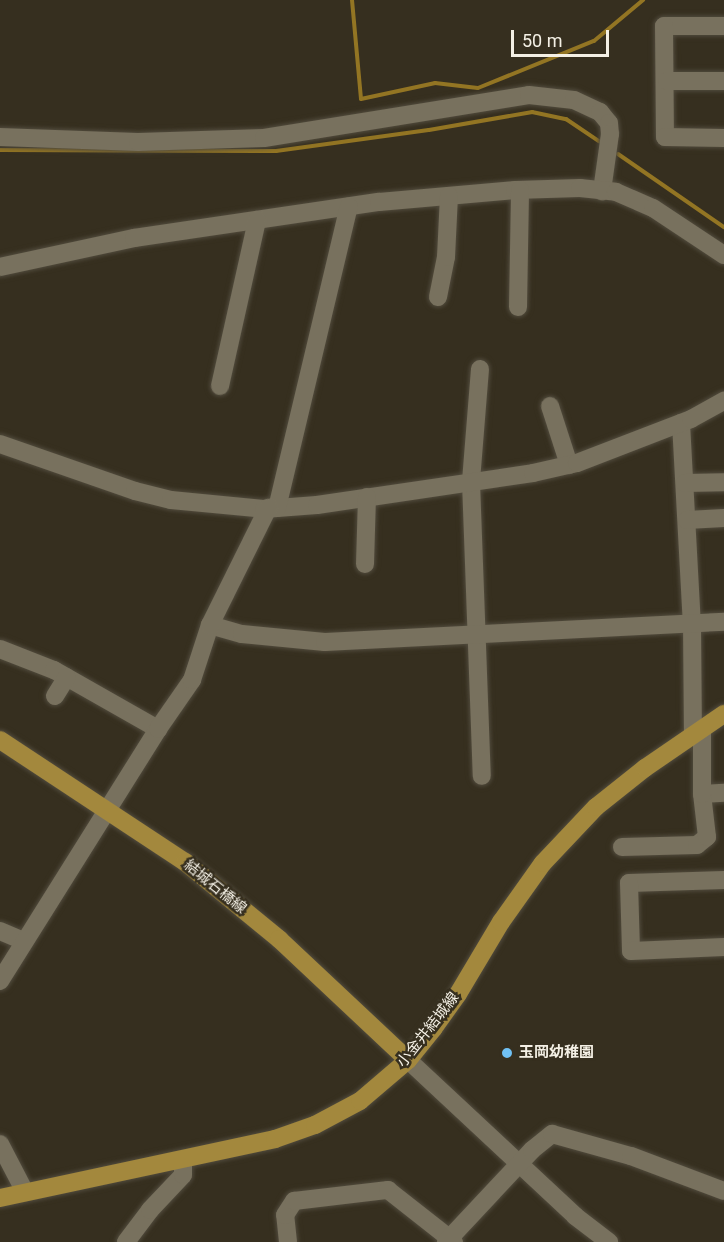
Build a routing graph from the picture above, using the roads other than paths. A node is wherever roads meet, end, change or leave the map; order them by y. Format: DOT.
graph roads {
  1 [pos="724,26"];
  2 [pos="667,81"];
  3 [pos="724,81"];
  4 [pos="0,137"];
  5 [pos="724,138"];
  6 [pos="520,190"];
  7 [pos="602,190"];
  8 [pos="449,196"];
  9 [pos="349,206"];
  10 [pos="257,220"];
  11 [pos="724,255"];
  12 [pos="0,267"];
  13 [pos="438,297"];
  14 [pos="518,307"];
  15 [pos="480,369"];
  16 [pos="220,386"];
  17 [pos="724,401"];
  18 [pos="550,406"];
  19 [pos="681,423"];
  20 [pos="2,450"];
  21 [pos="569,465"];
  22 [pos="471,482"];
  23 [pos="724,482"];
  24 [pos="685,483"];
  25 [pos="367,497"];
  26 [pos="273,508"];
  27 [pos="724,518"];
  28 [pos="687,520"];
  29 [pos="365,564"];
  30 [pos="724,622"];
  31 [pos="692,624"];
  32 [pos="210,625"];
  33 [pos="475,634"];
  34 [pos="0,649"];
  35 [pos="67,677"];
  36 [pos="55,696"];
  37 [pos="724,714"];
  38 [pos="158,729"];
  39 [pos="697,732"];
  40 [pos="0,740"];
  41 [pos="482,776"];
  42 [pos="724,793"];
  43 [pos="702,794"];
  44 [pos="109,810"];
  45 [pos="622,847"];
  46 [pos="724,880"];
  47 [pos="0,931"];
  48 [pos="23,941"];
  49 [pos="724,947"];
  50 [pos="0,981"];
  51 [pos="408,1060"];
  52 [pos="0,1144"];
  53 [pos="183,1160"];
  54 [pos="519,1164"];
  55 [pos="724,1191"];
  56 [pos="25,1192"];
  57 [pos="0,1198"];
  58 [pos="450,1241"];
  59 [pos="126,1242"];
  60 [pos="288,1242"];
  61 [pos="609,1242"];
  1 -- 2 [label="street"];
  2 -- 3 [label="street"];
  2 -- 5 [label="street"];
  4 -- 7 [label="street"];
  6 -- 7 [label="street"];
  6 -- 8 [label="street"];
  6 -- 14 [label="street"];
  7 -- 11 [label="street"];
  8 -- 9 [label="street"];
  8 -- 13 [label="street"];
  9 -- 10 [label="street"];
  9 -- 26 [label="street"];
  10 -- 12 [label="street"];
  10 -- 16 [label="street"];
  15 -- 22 [label="street"];
  17 -- 19 [label="street"];
  18 -- 21 [label="street"];
  19 -- 21 [label="street"];
  19 -- 24 [label="street"];
  20 -- 26 [label="street"];
  21 -- 22 [label="street"];
  22 -- 25 [label="street"];
  22 -- 33 [label="street"];
  23 -- 24 [label="street"];
  24 -- 28 [label="street"];
  25 -- 26 [label="street"];
  25 -- 29 [label="street"];
  26 -- 32 [label="street"];
  27 -- 28 [label="street"];
  28 -- 31 [label="street"];
  30 -- 31 [label="street"];
  31 -- 33 [label="street"];
  31 -- 39 [label="street"];
  32 -- 33 [label="street"];
  32 -- 38 [label="street"];
  33 -- 41 [label="street"];
  34 -- 35 [label="street"];
  35 -- 36 [label="street"];
  35 -- 38 [label="street"];
  37 -- 39 [label="main road, 小金井結城線"];
  38 -- 44 [label="street"];
  39 -- 43 [label="street"];
  39 -- 51 [label="main road, 小金井結城線"];
  40 -- 44 [label="main road, 結城石橋線"];
  42 -- 43 [label="street"];
  43 -- 45 [label="street"];
  44 -- 48 [label="street"];
  44 -- 51 [label="main road, 結城石橋線"];
  46 -- 49 [label="street"];
  47 -- 48 [label="street"];
  48 -- 50 [label="street"];
  51 -- 53 [label="main road, 小金井結城線"];
  51 -- 54 [label="street"];
  52 -- 56 [label="street"];
  53 -- 56 [label="main road, 小金井結城線"];
  53 -- 59 [label="street"];
  54 -- 55 [label="street"];
  54 -- 58 [label="street"];
  54 -- 61 [label="street"];
  56 -- 57 [label="main road, 小金井結城線"];
  58 -- 60 [label="street"];
}
